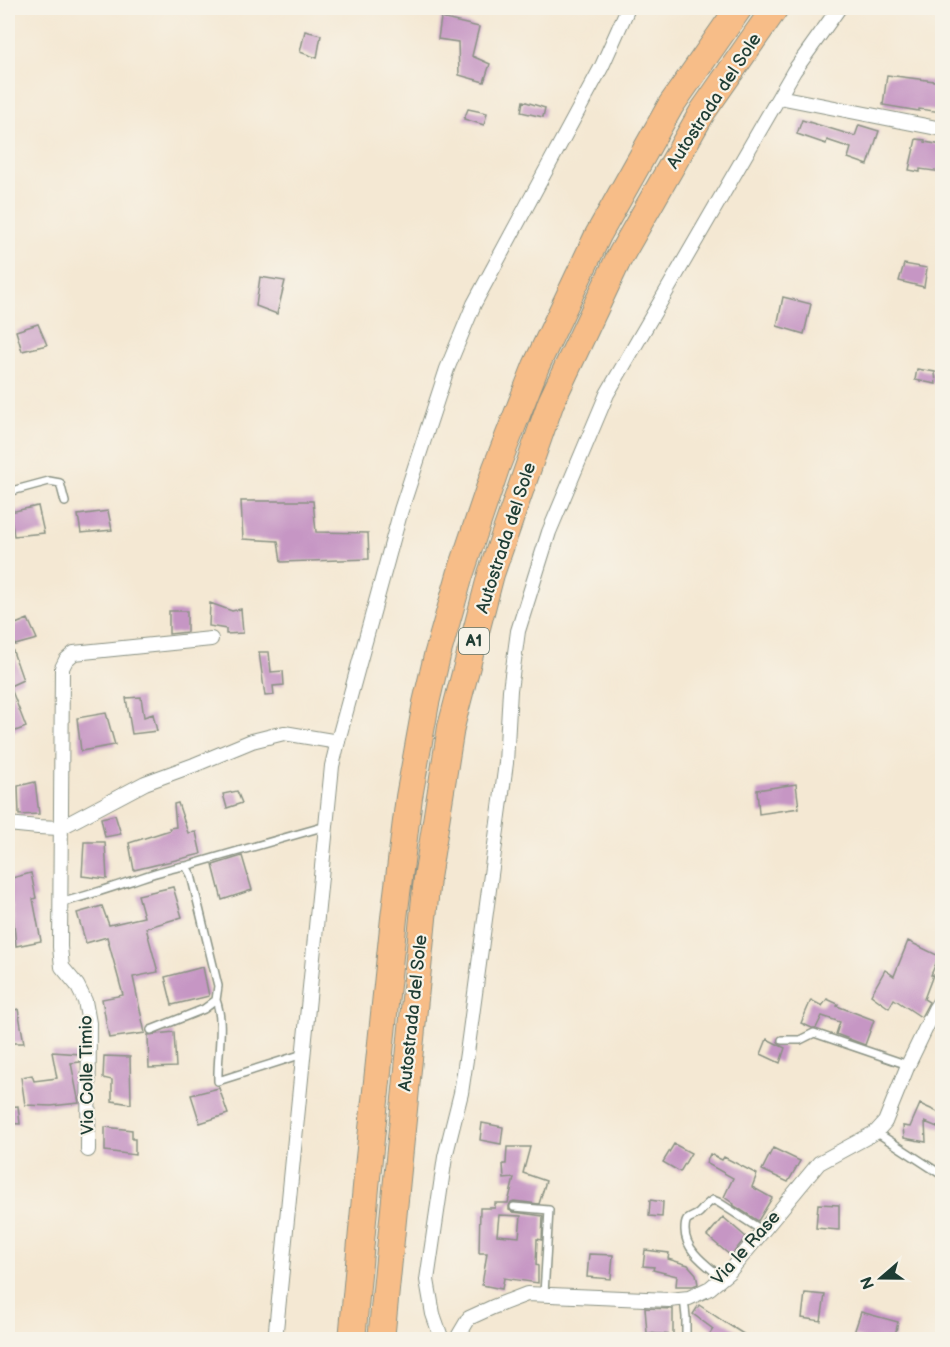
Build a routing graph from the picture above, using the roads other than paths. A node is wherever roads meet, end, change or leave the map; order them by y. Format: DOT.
graph roads {
  1 [pos="628,8"];
  2 [pos="739,8"];
  3 [pos="775,8"];
  4 [pos="839,8"];
  5 [pos="779,97"];
  6 [pos="942,129"];
  7 [pos="8,492"];
  8 [pos="65,502"];
  9 [pos="211,639"];
  10 [pos="338,742"];
  11 [pos="8,824"];
  12 [pos="326,826"];
  13 [pos="60,828"];
  14 [pos="186,866"];
  15 [pos="59,903"];
  16 [pos="942,998"];
  17 [pos="216,1000"];
  18 [pos="151,1030"];
  19 [pos="782,1040"];
  20 [pos="303,1054"];
  21 [pos="908,1065"];
  22 [pos="876,1132"];
  23 [pos="88,1150"];
  24 [pos="942,1175"];
  25 [pos="513,1207"];
  26 [pos="763,1231"];
  27 [pos="722,1278"];
  28 [pos="544,1294"];
  29 [pos="684,1298"];
  30 [pos="275,1340"];
  31 [pos="352,1340"];
  32 [pos="381,1340"];
  33 [pos="442,1340"];
  34 [pos="456,1340"];
  35 [pos="687,1340"];
  1 -- 10 [label="street"];
  2 -- 31 [label="highway, Autostrada del Sole / A1"];
  3 -- 32 [label="highway, Autostrada del Sole / A1"];
  4 -- 5 [label="street"];
  5 -- 6 [label="street"];
  5 -- 33 [label="street"];
  7 -- 8 [label="lane"];
  9 -- 13 [label="street, Via Colle Timio"];
  10 -- 12 [label="street"];
  10 -- 13 [label="street"];
  11 -- 13 [label="street"];
  12 -- 14 [label="lane"];
  12 -- 20 [label="street"];
  13 -- 15 [label="street, Via Colle Timio"];
  14 -- 15 [label="lane"];
  14 -- 17 [label="lane"];
  15 -- 23 [label="street, Via Colle Timio"];
  16 -- 21 [label="street"];
  17 -- 18 [label="lane"];
  17 -- 20 [label="lane"];
  19 -- 21 [label="lane"];
  20 -- 30 [label="street"];
  21 -- 22 [label="street"];
  22 -- 24 [label="lane"];
  22 -- 26 [label="street, Via le Rase"];
  25 -- 28 [label="lane"];
  26 -- 27 [label="street, Via le Rase"];
  26 -- 27 [label="lane"];
  27 -- 29 [label="street, Via le Rase"];
  28 -- 29 [label="street, Via le Rase"];
  28 -- 34 [label="street, Via le Rase"];
  29 -- 35 [label="lane"];
}
